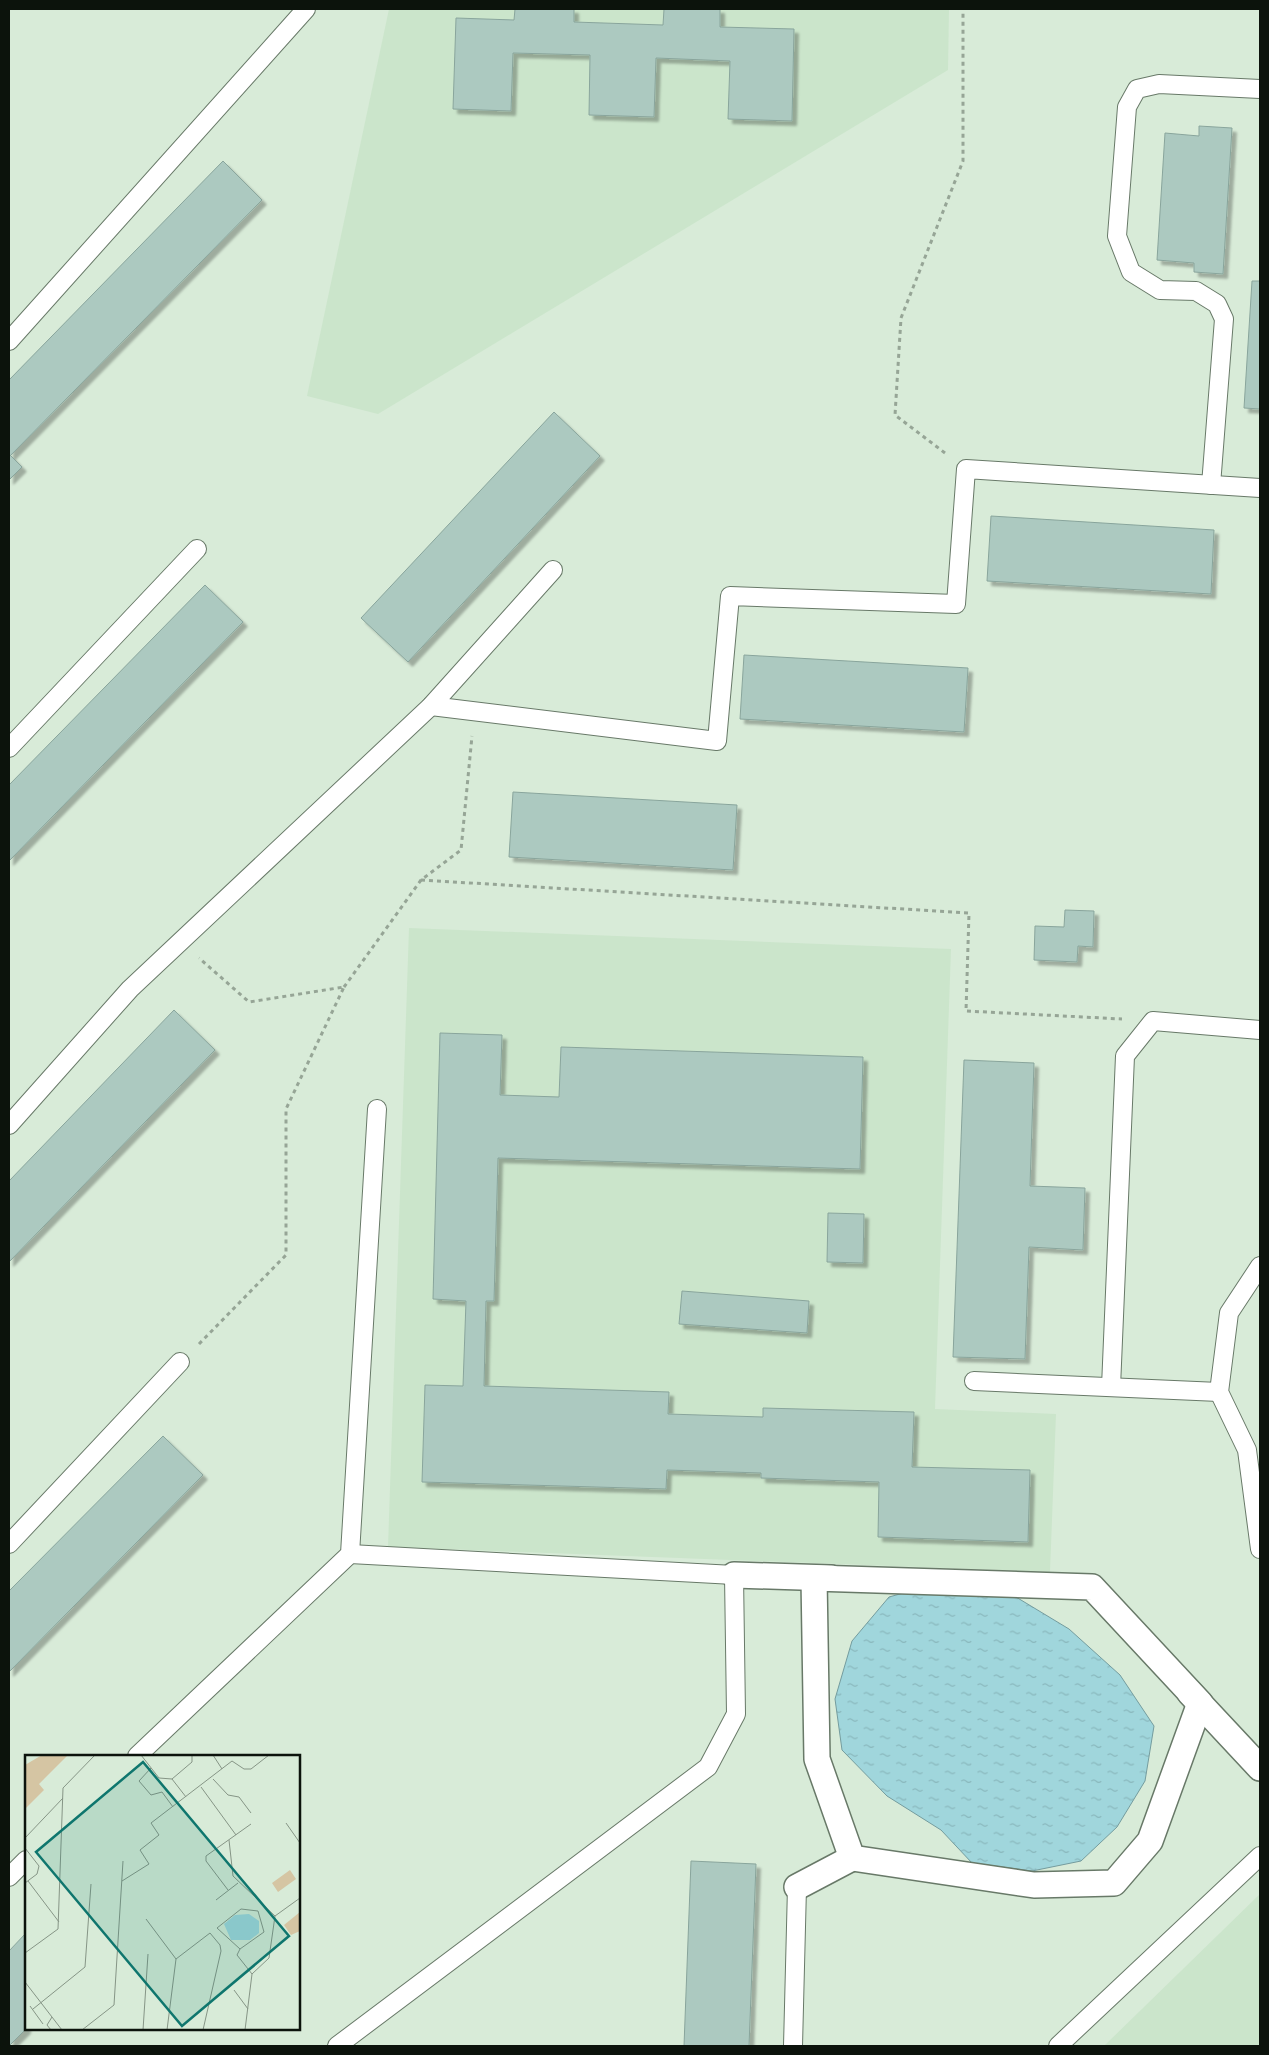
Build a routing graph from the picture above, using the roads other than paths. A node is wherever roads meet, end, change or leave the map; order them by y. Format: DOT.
graph roads {
  1 [pos="306,9"];
  2 [pos="1260,89"];
  3 [pos="9,341"];
  4 [pos="1211,485"];
  5 [pos="1260,488"];
  6 [pos="196,549"];
  7 [pos="553,570"];
  8 [pos="431,706"];
  9 [pos="9,748"];
  10 [pos="1260,1030"];
  11 [pos="377,1109"];
  12 [pos="9,1125"];
  13 [pos="1260,1266"];
  14 [pos="180,1362"];
  15 [pos="974,1381"];
  16 [pos="1111,1387"];
  17 [pos="1219,1392"];
  18 [pos="9,1544"];
  19 [pos="1260,1549"];
  20 [pos="350,1554"];
  21 [pos="734,1575"];
  22 [pos="814,1578"];
  23 [pos="1200,1703"];
  24 [pos="138,1755"];
  25 [pos="1260,1768"];
  26 [pos="1260,1856"];
  27 [pos="852,1858"];
  28 [pos="25,1861"];
  29 [pos="9,1877"];
  30 [pos="797,1887"];
  31 [pos="338,2046"];
  32 [pos="793,2046"];
  33 [pos="1058,2046"];
  1 -- 3 [label="lane"];
  2 -- 4 [label="lane"];
  4 -- 5 [label="lane"];
  4 -- 8 [label="lane"];
  6 -- 9 [label="lane"];
  7 -- 8 [label="lane"];
  8 -- 12 [label="lane"];
  10 -- 16 [label="lane"];
  11 -- 20 [label="lane"];
  13 -- 17 [label="lane"];
  14 -- 18 [label="lane"];
  15 -- 16 [label="lane"];
  16 -- 17 [label="lane"];
  17 -- 19 [label="lane"];
  20 -- 21 [label="lane"];
  20 -- 24 [label="lane"];
  21 -- 22 [label="street"];
  21 -- 31 [label="lane"];
  22 -- 23 [label="street"];
  22 -- 27 [label="street"];
  23 -- 25 [label="street"];
  23 -- 27 [label="street"];
  26 -- 33 [label="lane"];
  27 -- 30 [label="street"];
  28 -- 29 [label="lane"];
  30 -- 32 [label="lane"];
}
